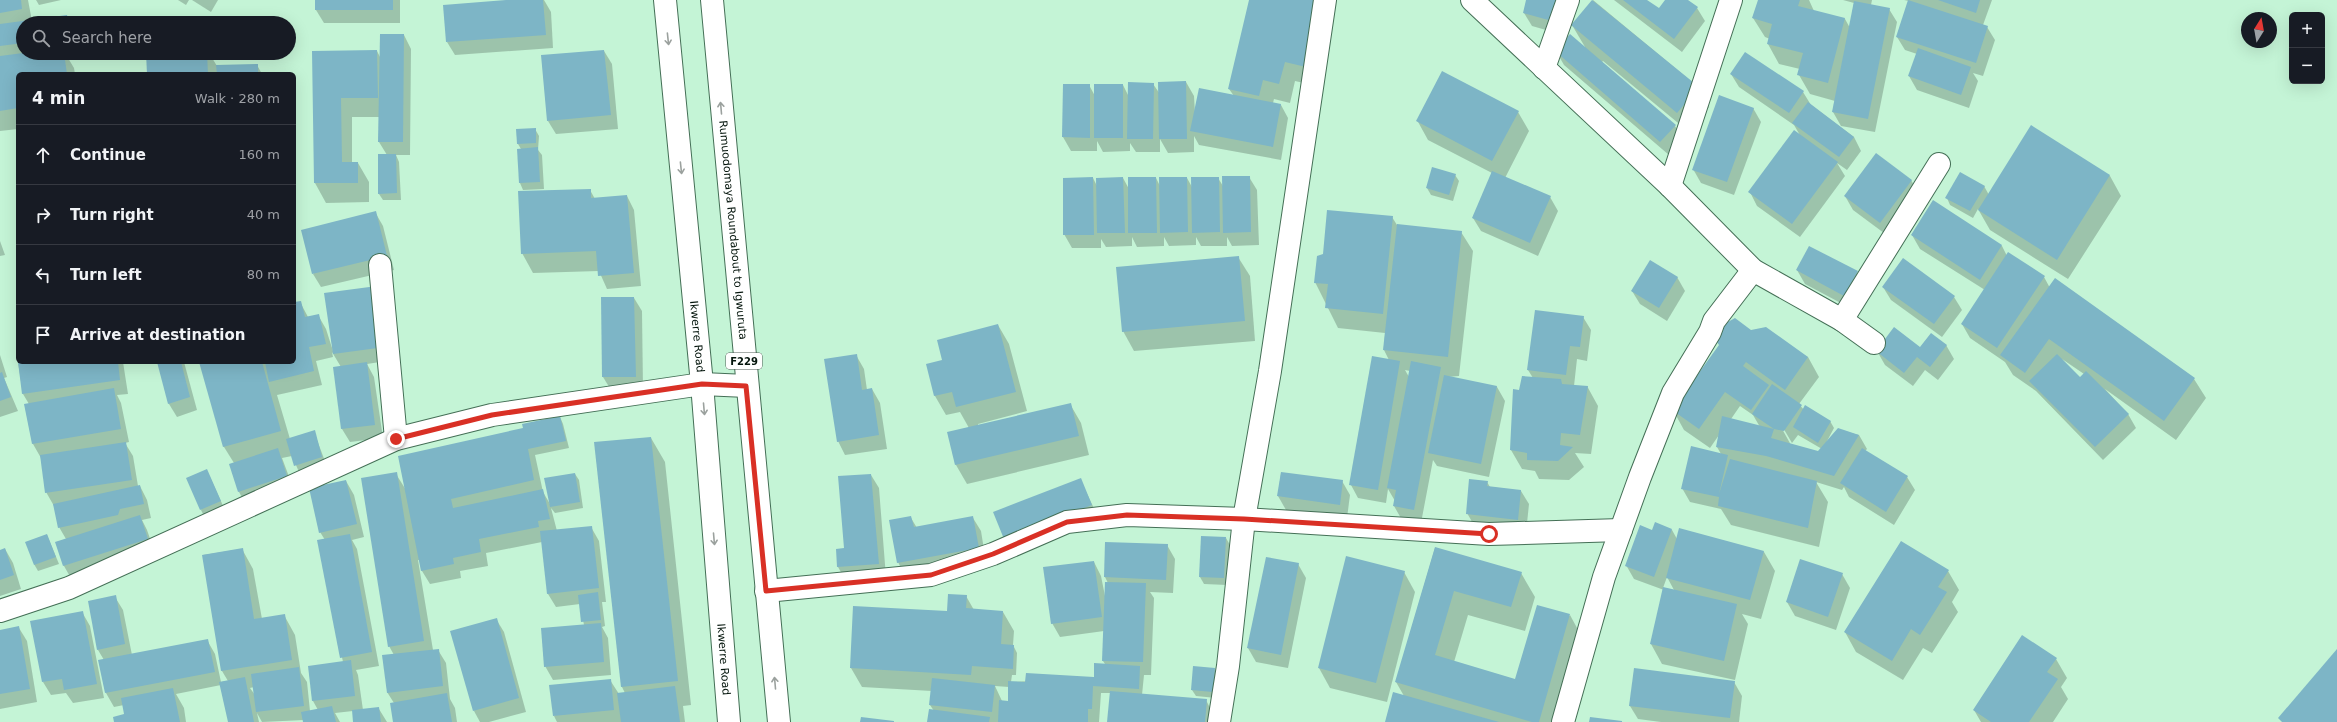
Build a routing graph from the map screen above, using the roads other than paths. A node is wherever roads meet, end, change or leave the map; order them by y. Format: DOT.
graph roads {
  1 [pos="665,0"];
  2 [pos="712,0"];
  3 [pos="1325,0"];
  4 [pos="1472,0"];
  5 [pos="1568,0"];
  6 [pos="1731,0"];
  7 [pos="1544,68"];
  8 [pos="1939,164"];
  9 [pos="1670,186"];
  10 [pos="380,265"];
  11 [pos="1753,270"];
  12 [pos="1842,320"];
  13 [pos="1874,343"];
  14 [pos="702,384"];
  15 [pos="746,386"];
  16 [pos="396,439"];
  17 [pos="1244,519"];
  18 [pos="1621,530"];
  19 [pos="766,591"];
  20 [pos="0,611"];
  21 [pos="729,722"];
  22 [pos="779,722"];
  23 [pos="1219,722"];
  24 [pos="1563,722"];
  1 -- 14 [label="street, Ikwerre Road, one-way"];
  15 -- 2 [label="street, Rumuodomaya Roundabout to Igwuruta / F229, one-way"];
  3 -- 17 [label="street"];
  4 -- 7 [label="street"];
  5 -- 7 [label="street"];
  6 -- 9 [label="street"];
  7 -- 9 [label="street"];
  8 -- 12 [label="street"];
  9 -- 11 [label="street"];
  10 -- 16 [label="street"];
  11 -- 12 [label="street"];
  11 -- 18 [label="street"];
  12 -- 13 [label="street"];
  14 -- 15 [label="street"];
  14 -- 16 [label="street"];
  14 -- 21 [label="street, Ikwerre Road, one-way"];
  15 -- 19 [label="street, Rumuodomaya Roundabout to Igwuruta / F229"];
  16 -- 20 [label="street"];
  17 -- 18 [label="street"];
  17 -- 19 [label="street"];
  17 -- 23 [label="street"];
  18 -- 24 [label="street"];
  22 -- 19 [label="street, Rumuodomaya Roundabout to Igwuruta / F229, one-way"];
}
